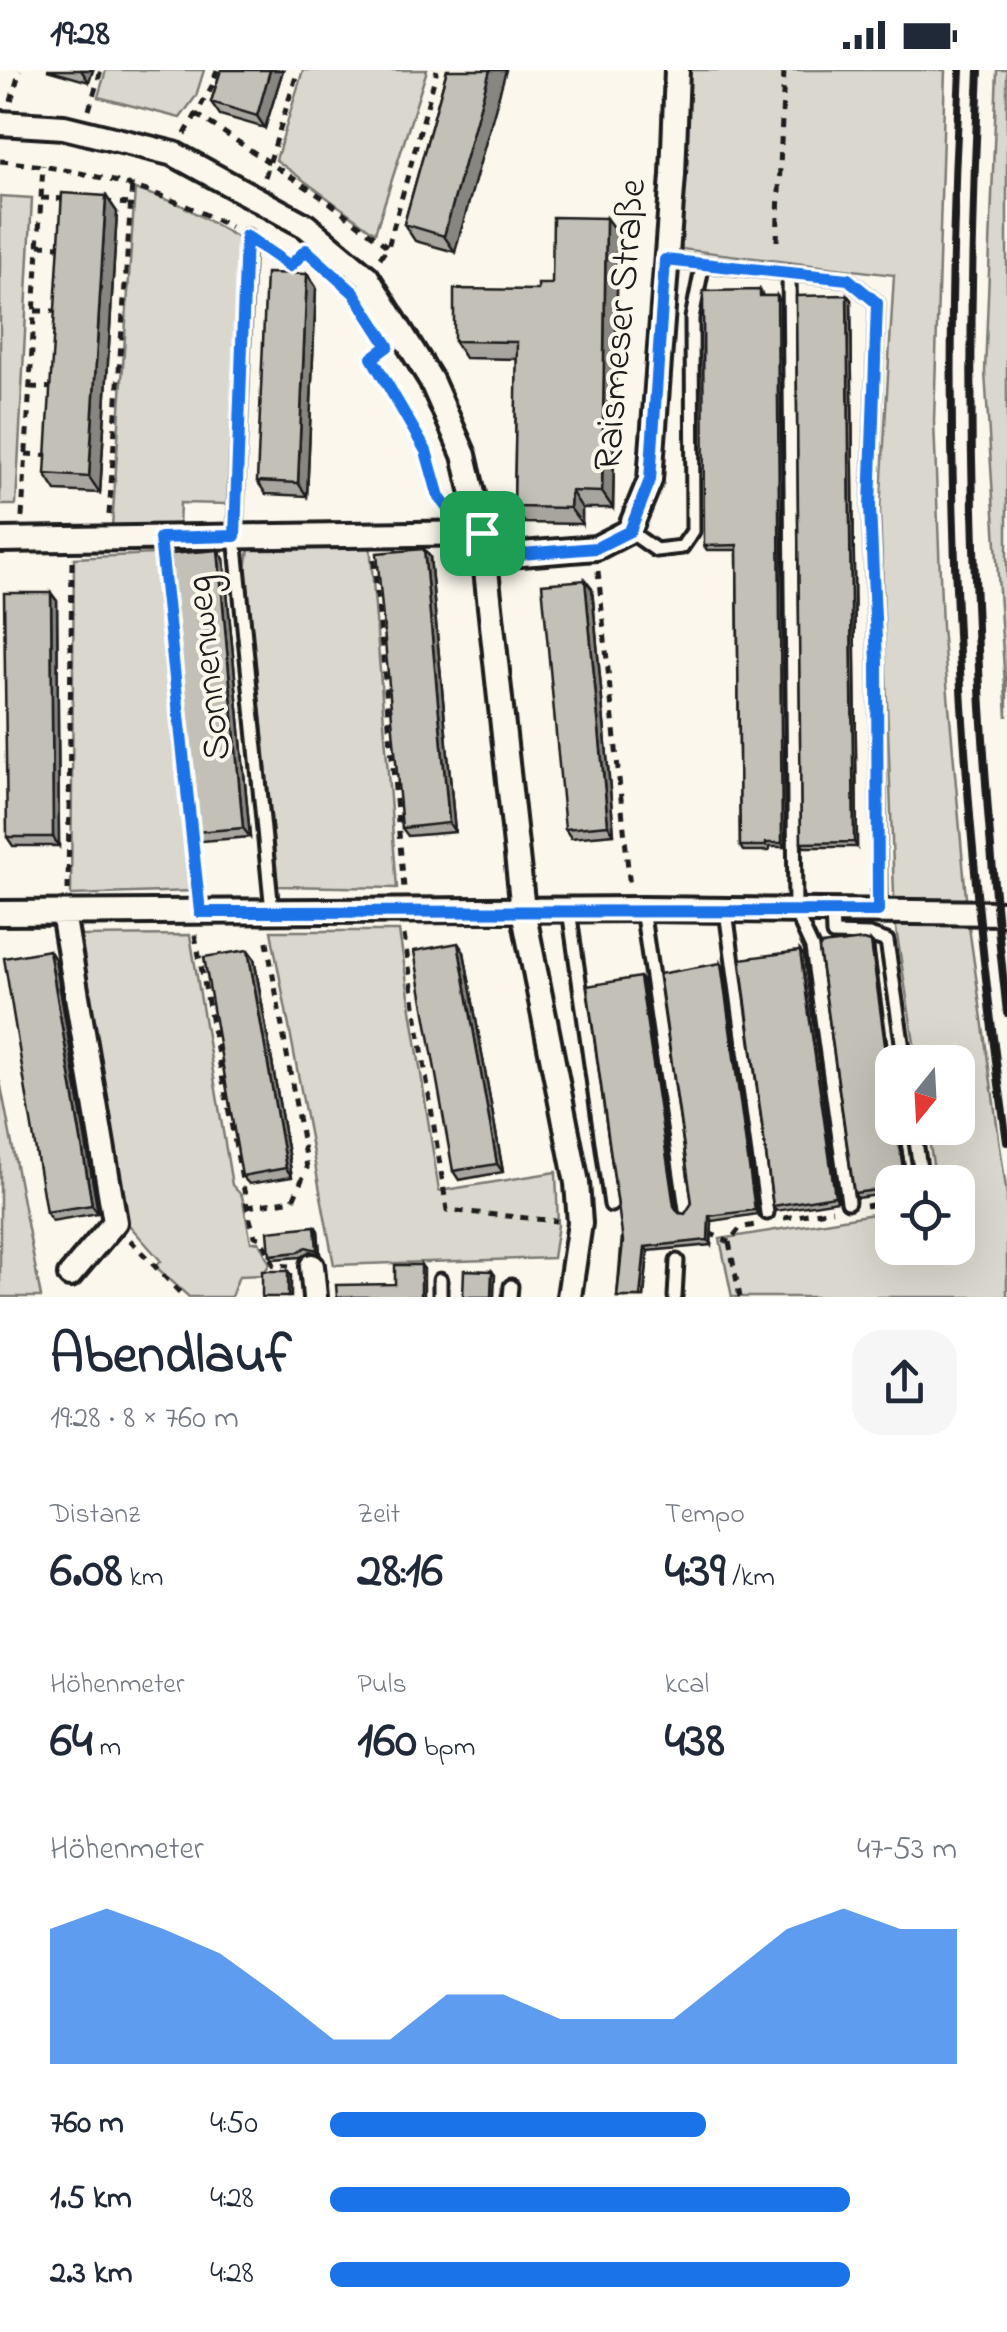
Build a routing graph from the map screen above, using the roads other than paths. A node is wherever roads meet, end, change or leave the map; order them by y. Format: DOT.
graph roads {
  1 [pos="677,70"];
  2 [pos="0,123"];
  3 [pos="246,236"];
  4 [pos="665,260"];
  5 [pos="703,263"];
  6 [pos="789,272"];
  7 [pos="630,531"];
  8 [pos="482,533"];
  9 [pos="235,536"];
  10 [pos="10,540"];
  11 [pos="484,557"];
  12 [pos="637,909"];
  13 [pos="523,910"];
  14 [pos="568,910"];
  15 [pos="726,911"];
  16 [pos="795,911"];
  17 [pos="832,911"];
  18 [pos="878,911"];
  19 [pos="267,912"];
  20 [pos="0,913"];
  21 [pos="66,913"];
  22 [pos="1007,913"];
  23 [pos="902,1045"];
  24 [pos="848,1202"];
  25 [pos="611,1206"];
  26 [pos="686,1209"];
  27 [pos="767,1213"];
  28 [pos="677,1261"];
  29 [pos="312,1266"];
  30 [pos="70,1275"];
  31 [pos="440,1280"];
  32 [pos="315,1297"];
  33 [pos="440,1297"];
  34 [pos="569,1297"];
  35 [pos="675,1297"];
  1 -- 4 [label="street, Raismeser Straße"];
  2 -- 8 [label="street"];
  3 -- 9 [label="lane, Sonnenweg"];
  4 -- 5 [label="lane"];
  4 -- 7 [label="street, Raismeser Straße"];
  5 -- 6 [label="lane"];
  5 -- 7 [label="lane"];
  6 -- 16 [label="lane"];
  6 -- 18 [label="lane"];
  7 -- 11 [label="street, Raismeser Straße"];
  8 -- 9 [label="street"];
  8 -- 11 [label="street"];
  9 -- 10 [label="street"];
  9 -- 19 [label="lane, Sonnenweg"];
  11 -- 13 [label="street"];
  12 -- 14 [label="street"];
  12 -- 15 [label="street"];
  12 -- 26 [label="lane"];
  13 -- 14 [label="street"];
  13 -- 19 [label="street"];
  13 -- 34 [label="street"];
  14 -- 25 [label="lane"];
  15 -- 16 [label="street"];
  15 -- 27 [label="lane"];
  16 -- 17 [label="street"];
  16 -- 24 [label="lane"];
  17 -- 18 [label="street"];
  17 -- 23 [label="lane"];
  18 -- 22 [label="street"];
  19 -- 21 [label="street"];
  20 -- 21 [label="street"];
  21 -- 30 [label="street"];
  28 -- 35 [label="lane"];
  29 -- 32 [label="street"];
  31 -- 33 [label="lane"];
}
